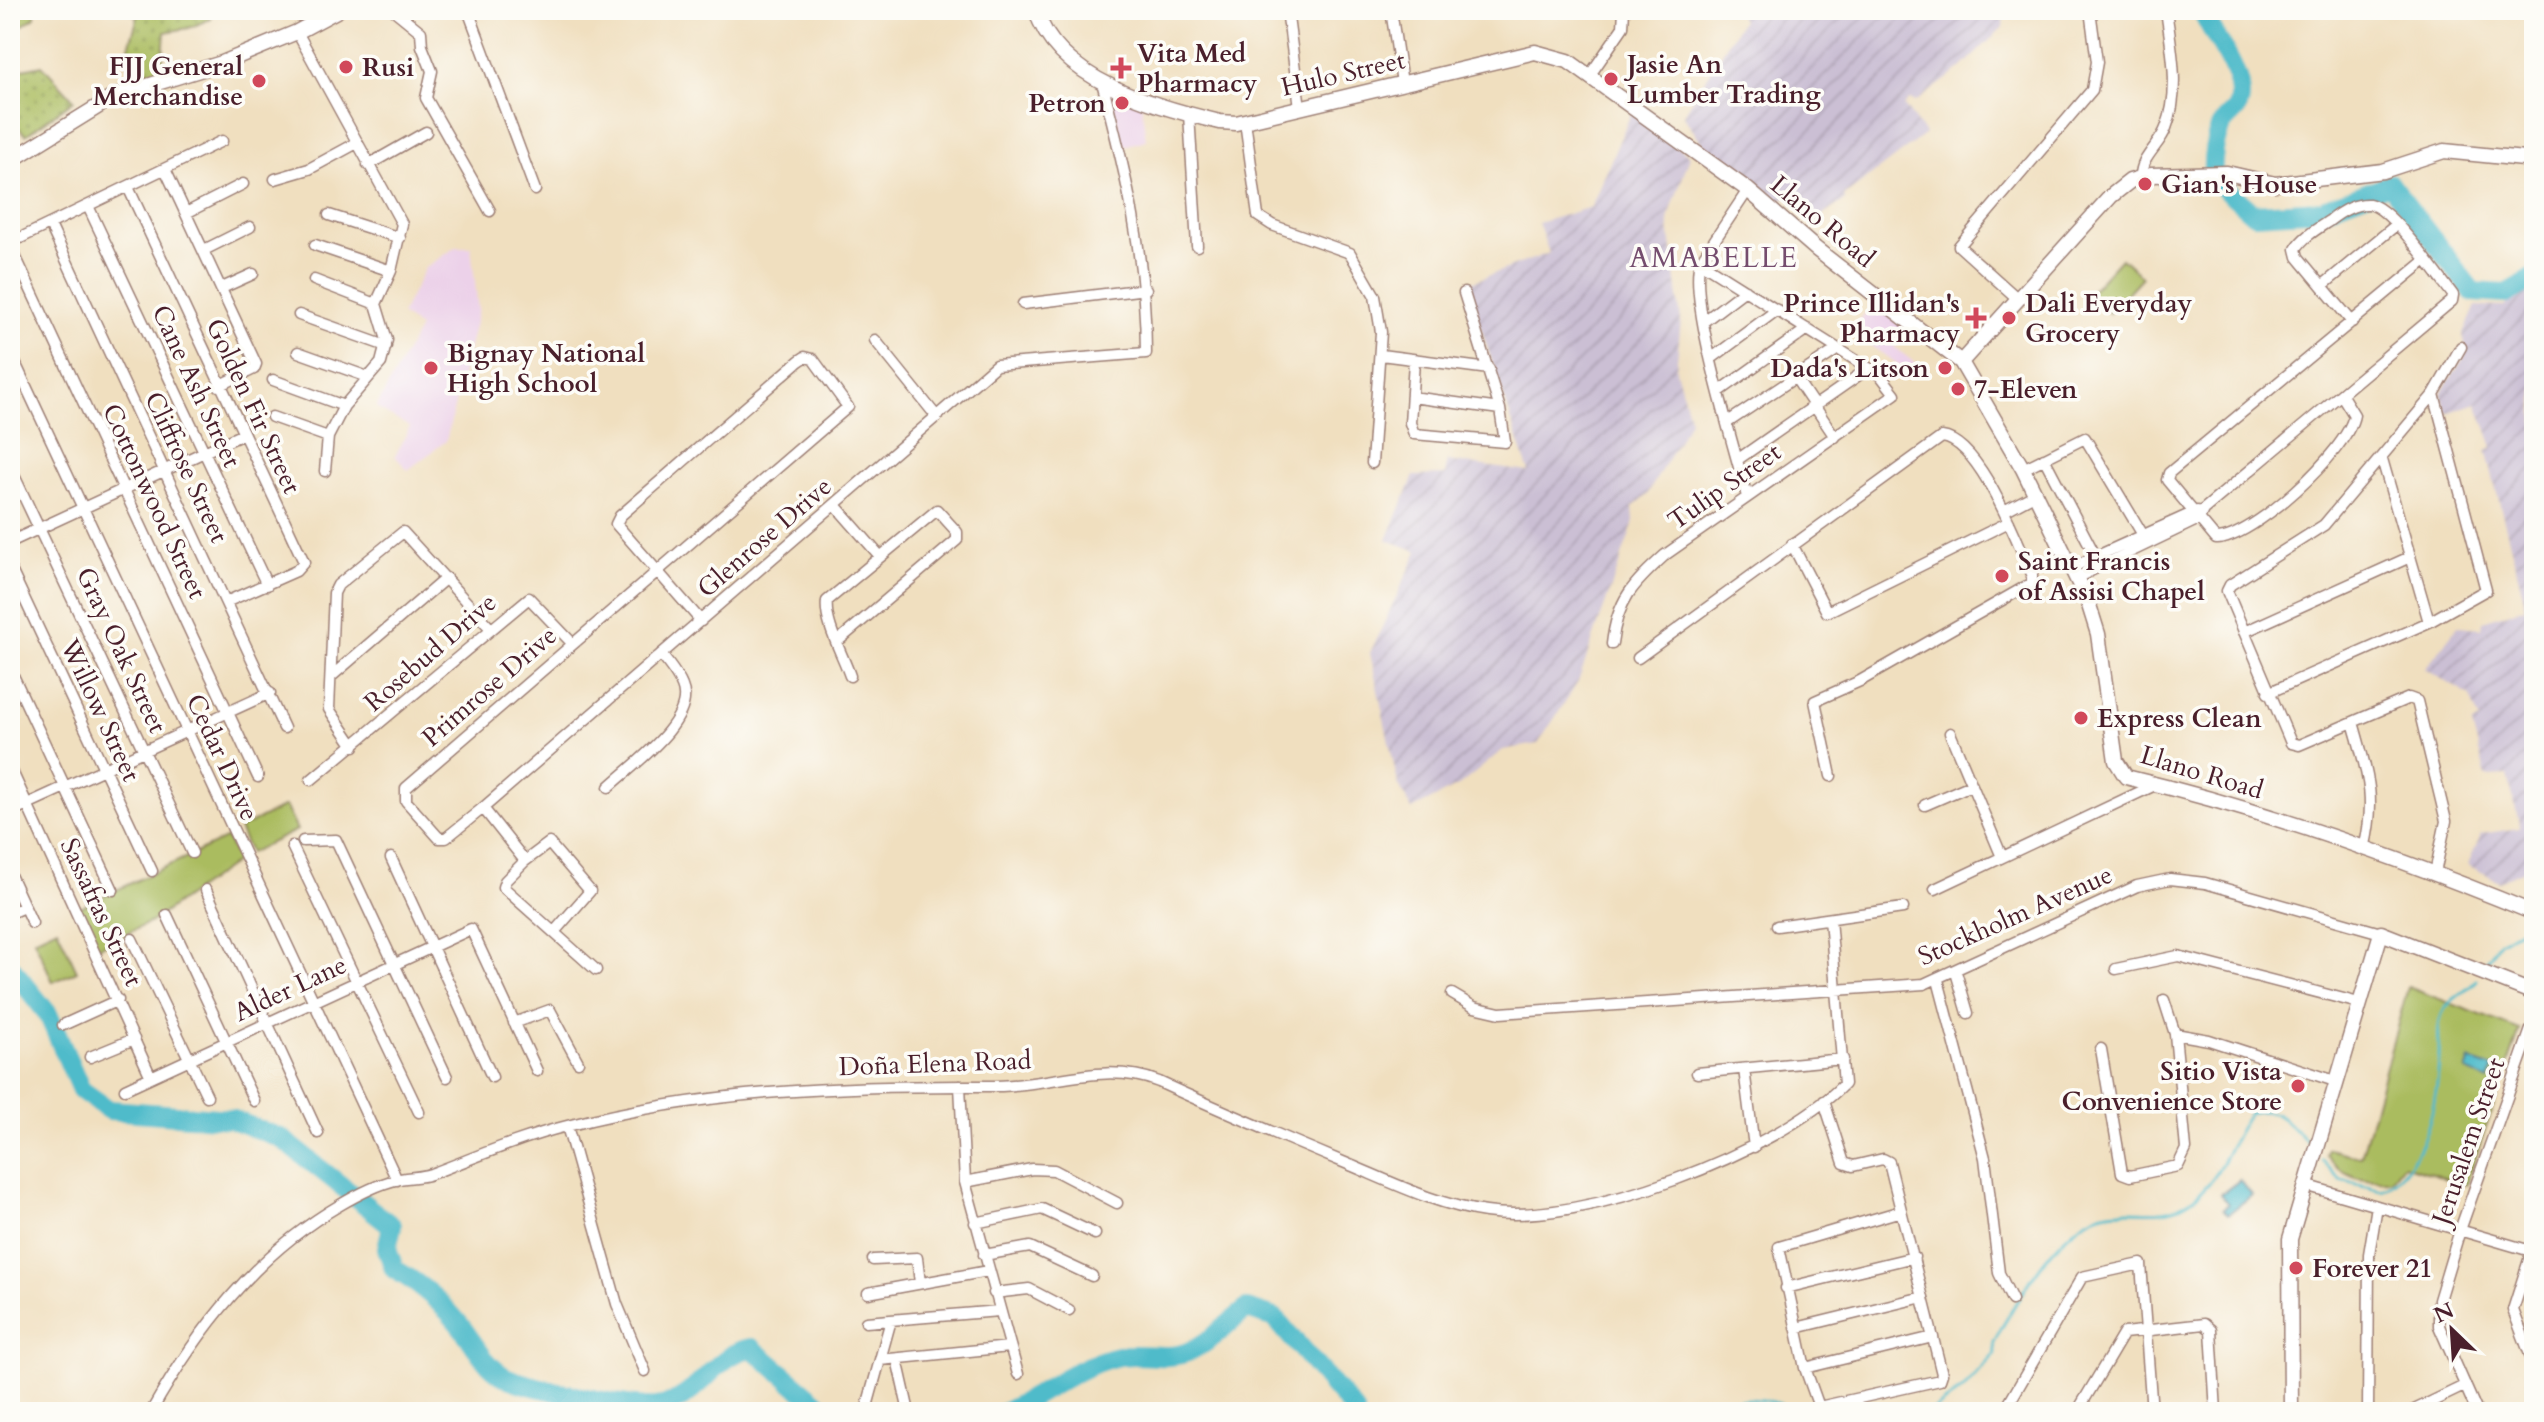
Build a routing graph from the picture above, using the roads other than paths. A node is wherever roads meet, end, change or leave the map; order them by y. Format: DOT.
graph roads {
  1 [pos="338,10"];
  2 [pos="394,10"];
  3 [pos="468,10"];
  4 [pos="1036,10"];
  5 [pos="1287,10"];
  6 [pos="1391,10"];
  7 [pos="1624,10"];
  8 [pos="2090,10"];
  9 [pos="2166,10"];
  10 [pos="297,32"];
  11 [pos="1590,75"];
  12 [pos="1102,82"];
  13 [pos="1402,83"];
  14 [pos="1300,107"];
  15 [pos="1637,107"];
  16 [pos="1189,114"];
  17 [pos="1245,121"];
  18 [pos="426,132"];
  19 [pos="222,141"];
  20 [pos="355,144"];
  21 [pos="2534,160"];
  22 [pos="10,161"];
  23 [pos="368,165"];
  24 [pos="165,169"];
  25 [pos="2141,176"];
  26 [pos="275,179"];
  27 [pos="243,184"];
  28 [pos="128,187"];
  29 [pos="535,190"];
  30 [pos="1748,190"];
  31 [pos="88,206"];
  32 [pos="490,211"];
  33 [pos="186,213"];
  34 [pos="329,215"];
  35 [pos="50,225"];
  36 [pos="2396,225"];
  37 [pos="250,227"];
  38 [pos="400,238"];
  39 [pos="10,244"];
  40 [pos="315,245"];
  41 [pos="1197,246"];
  42 [pos="204,250"];
  43 [pos="2425,261"];
  44 [pos="1700,262"];
  45 [pos="391,271"];
  46 [pos="253,274"];
  47 [pos="314,280"];
  48 [pos="2322,286"];
  49 [pos="222,288"];
  50 [pos="1146,289"];
  51 [pos="1745,290"];
  52 [pos="1464,293"];
  53 [pos="2018,299"];
  54 [pos="376,304"];
  55 [pos="1023,304"];
  56 [pos="1777,310"];
  57 [pos="299,315"];
  58 [pos="1703,322"];
  59 [pos="2352,322"];
  60 [pos="1807,329"];
  61 [pos="875,340"];
  62 [pos="386,346"];
  63 [pos="2461,347"];
  64 [pos="1838,349"];
  65 [pos="10,352"];
  66 [pos="298,352"];
  67 [pos="1381,355"];
  68 [pos="1712,358"];
  69 [pos="1414,361"];
  70 [pos="1961,362"];
  71 [pos="1869,368"];
  72 [pos="1489,369"];
  73 [pos="368,377"];
  74 [pos="1795,377"];
  75 [pos="273,380"];
  76 [pos="219,386"];
  77 [pos="1720,391"];
  78 [pos="2341,394"];
  79 [pos="2434,394"];
  80 [pos="1412,397"];
  81 [pos="344,406"];
  82 [pos="1814,407"];
  83 [pos="1500,409"];
  84 [pos="272,417"];
  85 [pos="937,417"];
  86 [pos="1728,422"];
  87 [pos="243,434"];
  88 [pos="328,437"];
  89 [pos="1835,437"];
  90 [pos="204,452"];
  91 [pos="2044,458"];
  92 [pos="2382,459"];
  93 [pos="1737,460"];
  94 [pos="1372,463"];
  95 [pos="10,467"];
  96 [pos="2023,469"];
  97 [pos="165,471"];
  98 [pos="325,471"];
  99 [pos="124,489"];
  100 [pos="2036,494"];
  101 [pos="1747,497"];
  102 [pos="835,505"];
  103 [pos="83,508"];
  104 [pos="2198,514"];
  105 [pos="2006,517"];
  106 [pos="40,528"];
  107 [pos="2143,535"];
  108 [pos="10,542"];
  109 [pos="1792,544"];
  110 [pos="879,555"];
  111 [pos="2096,557"];
  112 [pos="2410,557"];
  113 [pos="10,568"];
  114 [pos="655,571"];
  115 [pos="2076,572"];
  116 [pos="446,578"];
  117 [pos="267,585"];
  118 [pos="14,588"];
  119 [pos="226,602"];
  120 [pos="701,621"];
  121 [pos="2429,622"];
  122 [pos="491,629"];
  123 [pos="2244,632"];
  124 [pos="838,641"];
  125 [pos="572,643"];
  126 [pos="1612,644"];
  127 [pos="661,654"];
  128 [pos="1638,658"];
  129 [pos="11,675"];
  130 [pos="333,675"];
  131 [pos="850,676"];
  132 [pos="270,693"];
  133 [pos="2268,693"];
  134 [pos="229,711"];
  135 [pos="2353,722"];
  136 [pos="284,728"];
  137 [pos="186,729"];
  138 [pos="1950,733"];
  139 [pos="354,746"];
  140 [pos="144,749"];
  141 [pos="10,767"];
  142 [pos="105,767"];
  143 [pos="1831,776"];
  144 [pos="258,777"];
  145 [pos="311,780"];
  146 [pos="2157,784"];
  147 [pos="67,785"];
  148 [pos="1971,785"];
  149 [pos="609,787"];
  150 [pos="27,804"];
  151 [pos="1925,805"];
  152 [pos="483,808"];
  153 [pos="10,812"];
  154 [pos="446,838"];
  155 [pos="303,841"];
  156 [pos="292,846"];
  157 [pos="2364,849"];
  158 [pos="192,853"];
  159 [pos="2002,857"];
  160 [pos="391,858"];
  161 [pos="525,861"];
  162 [pos="152,871"];
  163 [pos="2435,873"];
  164 [pos="10,875"];
  165 [pos="1935,889"];
  166 [pos="113,890"];
  167 [pos="206,890"];
  168 [pos="24,907"];
  169 [pos="1903,908"];
  170 [pos="10,913"];
  171 [pos="2534,913"];
  172 [pos="167,915"];
  173 [pos="1830,919"];
  174 [pos="32,923"];
  175 [pos="1777,926"];
  176 [pos="555,931"];
  177 [pos="2381,933"];
  178 [pos="132,939"];
  179 [pos="432,947"];
  180 [pos="393,965"];
  181 [pos="2116,969"];
  182 [pos="596,970"];
  183 [pos="1956,972"];
  184 [pos="1938,980"];
  185 [pos="357,981"];
  186 [pos="1836,990"];
  187 [pos="2534,993"];
  188 [pos="1452,994"];
  189 [pos="118,1000"];
  190 [pos="2164,1000"];
  191 [pos="313,1002"];
  192 [pos="2359,1003"];
  193 [pos="1968,1013"];
  194 [pos="2534,1021"];
  195 [pos="267,1023"];
  196 [pos="514,1023"];
  197 [pos="63,1025"];
  198 [pos="2175,1034"];
  199 [pos="134,1039"];
  200 [pos="226,1042"];
  201 [pos="2101,1049"];
  202 [pos="90,1057"];
  203 [pos="189,1059"];
  204 [pos="1843,1059"];
  205 [pos="578,1062"];
  206 [pos="1744,1069"];
  207 [pos="537,1071"];
  208 [pos="1697,1073"];
  209 [pos="151,1077"];
  210 [pos="447,1077"];
  211 [pos="492,1077"];
  212 [pos="2335,1081"];
  213 [pos="960,1086"];
  214 [pos="125,1089"];
  215 [pos="207,1096"];
  216 [pos="254,1101"];
  217 [pos="1824,1101"];
  218 [pos="419,1112"];
  219 [pos="567,1126"];
  220 [pos="318,1133"];
  221 [pos="1754,1147"];
  222 [pos="397,1180"];
  223 [pos="965,1182"];
  224 [pos="2305,1185"];
  225 [pos="1117,1203"];
  226 [pos="2377,1206"];
  227 [pos="1901,1211"];
  228 [pos="975,1223"];
  229 [pos="2460,1230"];
  230 [pos="1095,1234"];
  231 [pos="2533,1247"];
  232 [pos="984,1255"];
  233 [pos="1914,1257"];
  234 [pos="873,1260"];
  235 [pos="988,1271"];
  236 [pos="1092,1276"];
  237 [pos="920,1283"];
  238 [pos="1786,1288"];
  239 [pos="868,1293"];
  240 [pos="994,1293"];
  241 [pos="1923,1297"];
  242 [pos="2012,1300"];
  243 [pos="1069,1310"];
  244 [pos="999,1311"];
  245 [pos="891,1320"];
  246 [pos="866,1322"];
  247 [pos="1796,1328"];
  248 [pos="2147,1328"];
  249 [pos="1933,1337"];
  250 [pos="1009,1347"];
  251 [pos="897,1359"];
  252 [pos="880,1360"];
  253 [pos="2534,1365"];
  254 [pos="1805,1368"];
  255 [pos="645,1371"];
  256 [pos="1018,1374"];
  257 [pos="2464,1386"];
  258 [pos="151,1412"];
  259 [pos="879,1412"];
  260 [pos="909,1412"];
  261 [pos="2004,1412"];
  262 [pos="2077,1412"];
  263 [pos="2152,1412"];
  264 [pos="2216,1412"];
  265 [pos="2291,1412"];
  266 [pos="2368,1412"];
  267 [pos="2410,1412"];
  268 [pos="2477,1412"];
  1 -- 10 [label="main road"];
  2 -- 32 [label="street"];
  3 -- 29 [label="street"];
  4 -- 12 [label="main road, Hulo Street"];
  5 -- 14 [label="street"];
  6 -- 13 [label="street"];
  7 -- 11 [label="street"];
  8 -- 53 [label="street"];
  9 -- 25 [label="street"];
  10 -- 20 [label="street"];
  10 -- 22 [label="main road"];
  11 -- 13 [label="main road, Hulo Street"];
  11 -- 15 [label="main road, Hulo Street"];
  12 -- 16 [label="main road, Hulo Street"];
  12 -- 50 [label="street"];
  13 -- 14 [label="main road, Hulo Street"];
  14 -- 17 [label="main road, Hulo Street"];
  15 -- 30 [label="main road, Llano Road"];
  16 -- 17 [label="main road, Hulo Street"];
  16 -- 41 [label="street"];
  17 -- 67 [label="street"];
  18 -- 23 [label="street"];
  19 -- 24 [label="street"];
  20 -- 23 [label="street"];
  20 -- 26 [label="street"];
  21 -- 25 [label="main road"];
  23 -- 38 [label="street"];
  24 -- 28 [label="street"];
  24 -- 33 [label="street"];
  25 -- 53 [label="main road"];
  27 -- 33 [label="street"];
  28 -- 31 [label="street"];
  28 -- 76 [label="street, Golden Fir Street"];
  30 -- 44 [label="street"];
  30 -- 70 [label="main road, Llano Road"];
  31 -- 35 [label="street"];
  31 -- 90 [label="street, Cane Ash Street"];
  33 -- 42 [label="street"];
  34 -- 38 [label="street"];
  35 -- 39 [label="street"];
  35 -- 97 [label="street, Cliffrose Street"];
  36 -- 43 [label="street"];
  36 -- 48 [label="street"];
  36 -- 48 [label="street"];
  37 -- 42 [label="street"];
  38 -- 45 [label="street"];
  39 -- 99 [label="street, Cottonwood Street"];
  40 -- 45 [label="street"];
  42 -- 49 [label="street"];
  43 -- 59 [label="street"];
  43 -- 78 [label="street"];
  44 -- 51 [label="street"];
  44 -- 58 [label="street"];
  45 -- 54 [label="street"];
  46 -- 49 [label="street"];
  47 -- 54 [label="street"];
  48 -- 59 [label="street"];
  49 -- 76 [label="street"];
  50 -- 55 [label="street"];
  50 -- 85 [label="street, Glenrose Drive"];
  51 -- 56 [label="street"];
  51 -- 58 [label="street"];
  52 -- 72 [label="street"];
  53 -- 70 [label="main road"];
  54 -- 62 [label="street"];
  56 -- 60 [label="street"];
  56 -- 68 [label="street"];
  57 -- 62 [label="street"];
  58 -- 68 [label="street"];
  59 -- 104 [label="street"];
  60 -- 64 [label="street"];
  60 -- 77 [label="street"];
  61 -- 85 [label="street"];
  62 -- 73 [label="street"];
  63 -- 79 [label="street"];
  64 -- 71 [label="street"];
  64 -- 74 [label="street"];
  65 -- 103 [label="street, Cedar Drive"];
  66 -- 73 [label="street"];
  67 -- 69 [label="street"];
  67 -- 94 [label="street"];
  68 -- 77 [label="street"];
  69 -- 72 [label="street"];
  69 -- 80 [label="street"];
  70 -- 96 [label="main road, Llano Road"];
  71 -- 82 [label="street"];
  71 -- 89 [label="street, Tulip Street"];
  72 -- 83 [label="street"];
  73 -- 81 [label="street"];
  74 -- 82 [label="street"];
  74 -- 86 [label="street"];
  75 -- 81 [label="street"];
  76 -- 87 [label="street, Golden Fir Street"];
  77 -- 86 [label="street"];
  78 -- 104 [label="street"];
  78 -- 104 [label="street"];
  79 -- 92 [label="street"];
  79 -- 121 [label="street"];
  80 -- 83 [label="street"];
  80 -- 83 [label="street"];
  81 -- 88 [label="street"];
  82 -- 89 [label="street"];
  82 -- 93 [label="street"];
  84 -- 88 [label="street"];
  85 -- 102 [label="street, Glenrose Drive"];
  86 -- 93 [label="street"];
  87 -- 90 [label="street"];
  87 -- 117 [label="street, Golden Fir Street"];
  88 -- 98 [label="street"];
  89 -- 101 [label="street, Tulip Street"];
  90 -- 97 [label="street"];
  90 -- 117 [label="street, Cane Ash Street"];
  91 -- 96 [label="street"];
  91 -- 107 [label="street"];
  91 -- 111 [label="street"];
  92 -- 112 [label="street"];
  92 -- 123 [label="street"];
  93 -- 101 [label="street"];
  95 -- 106 [label="street, Gray Oak Street"];
  96 -- 100 [label="main road, Llano Road"];
  97 -- 99 [label="street"];
  97 -- 119 [label="street, Cliffrose Street"];
  99 -- 103 [label="street"];
  99 -- 134 [label="street, Cottonwood Street"];
  100 -- 105 [label="street"];
  100 -- 115 [label="main road, Llano Road"];
  101 -- 126 [label="street, Tulip Street"];
  102 -- 110 [label="street"];
  102 -- 120 [label="street, Glenrose Drive"];
  103 -- 106 [label="street"];
  103 -- 137 [label="street, Cedar Drive"];
  104 -- 107 [label="street"];
  104 -- 115 [label="street"];
  105 -- 109 [label="street"];
  105 -- 109 [label="street"];
  105 -- 143 [label="street"];
  106 -- 108 [label="street"];
  106 -- 140 [label="street, Gray Oak Street"];
  107 -- 111 [label="street"];
  109 -- 128 [label="street"];
  110 -- 124 [label="street"];
  110 -- 124 [label="street"];
  111 -- 115 [label="street"];
  112 -- 121 [label="street"];
  112 -- 123 [label="street"];
  113 -- 118 [label="street, Willow Street"];
  114 -- 114 [label="street, Primrose Drive"];
  114 -- 120 [label="street"];
  114 -- 125 [label="street, Primrose Drive"];
  115 -- 146 [label="main road, Llano Road"];
  116 -- 122 [label="street"];
  116 -- 130 [label="street"];
  116 -- 130 [label="street"];
  117 -- 119 [label="street, Golden Fir Street"];
  118 -- 142 [label="street, Willow Street"];
  119 -- 132 [label="street, Cliffrose Street"];
  120 -- 127 [label="street, Glenrose Drive"];
  121 -- 133 [label="street"];
  122 -- 125 [label="street, Rosebud Drive"];
  122 -- 139 [label="street, Rosebud Drive"];
  123 -- 133 [label="street"];
  124 -- 131 [label="street"];
  125 -- 154 [label="street, Primrose Drive"];
  127 -- 149 [label="street"];
  127 -- 152 [label="street, Glenrose Drive"];
  129 -- 147 [label="street"];
  130 -- 139 [label="street"];
  132 -- 134 [label="street"];
  132 -- 136 [label="street, Cliffrose Street"];
  133 -- 135 [label="street"];
  134 -- 137 [label="street"];
  134 -- 144 [label="street, Cottonwood Street"];
  135 -- 157 [label="street"];
  135 -- 163 [label="street"];
  137 -- 140 [label="street"];
  137 -- 191 [label="street, Cedar Drive"];
  138 -- 148 [label="street"];
  139 -- 145 [label="street, Rosebud Drive"];
  140 -- 142 [label="street"];
  140 -- 158 [label="street, Gray Oak Street"];
  141 -- 150 [label="street, Sassafras Street"];
  142 -- 147 [label="street"];
  142 -- 162 [label="street, Willow Street"];
  146 -- 157 [label="main road, Llano Road"];
  146 -- 159 [label="street"];
  147 -- 150 [label="street"];
  147 -- 166 [label="street"];
  148 -- 151 [label="street"];
  148 -- 159 [label="street"];
  150 -- 153 [label="street"];
  150 -- 189 [label="street, Sassafras Street"];
  152 -- 154 [label="street, Glenrose Drive"];
  152 -- 161 [label="street"];
  155 -- 180 [label="street"];
  156 -- 185 [label="street"];
  157 -- 163 [label="main road, Llano Road"];
  159 -- 165 [label="street"];
  160 -- 179 [label="street"];
  161 -- 176 [label="street"];
  161 -- 176 [label="street"];
  163 -- 171 [label="main road, Llano Road"];
  164 -- 168 [label="street"];
  167 -- 195 [label="street"];
  168 -- 170 [label="street"];
  168 -- 174 [label="street"];
  169 -- 173 [label="street"];
  172 -- 200 [label="street"];
  173 -- 175 [label="street"];
  173 -- 186 [label="street"];
  176 -- 182 [label="street"];
  177 -- 183 [label="street, Stockholm Avenue"];
  177 -- 187 [label="main road, Stockholm Avenue"];
  177 -- 192 [label="main road"];
  178 -- 203 [label="street"];
  179 -- 180 [label="street, Alder Lane"];
  179 -- 196 [label="street, Alder Lane"];
  179 -- 211 [label="street"];
  180 -- 185 [label="street, Alder Lane"];
  180 -- 210 [label="street"];
  181 -- 192 [label="street"];
  183 -- 184 [label="street, Stockholm Avenue"];
  183 -- 193 [label="street"];
  184 -- 186 [label="street, Stockholm Avenue"];
  184 -- 242 [label="street"];
  185 -- 191 [label="street, Alder Lane"];
  185 -- 218 [label="street"];
  186 -- 188 [label="street, Stockholm Avenue"];
  186 -- 204 [label="street"];
  189 -- 197 [label="street"];
  189 -- 199 [label="street, Sassafras Street"];
  190 -- 198 [label="street"];
  191 -- 195 [label="street, Alder Lane"];
  191 -- 222 [label="street, Cedar Drive"];
  192 -- 212 [label="main road"];
  194 -- 229 [label="street, Jerusalem Street"];
  195 -- 200 [label="street, Alder Lane"];
  195 -- 220 [label="street"];
  196 -- 205 [label="street"];
  196 -- 207 [label="street"];
  198 -- 201 [label="street"];
  198 -- 212 [label="street"];
  199 -- 202 [label="street"];
  199 -- 209 [label="street, Sassafras Street"];
  200 -- 203 [label="street, Alder Lane"];
  200 -- 216 [label="street"];
  203 -- 209 [label="street, Alder Lane"];
  203 -- 215 [label="street"];
  204 -- 206 [label="street"];
  204 -- 217 [label="street, Doña Elena Road"];
  206 -- 208 [label="street"];
  206 -- 221 [label="street"];
  209 -- 214 [label="street, Alder Lane"];
  212 -- 224 [label="main road"];
  213 -- 219 [label="street, Doña Elena Road"];
  213 -- 221 [label="street, Doña Elena Road"];
  213 -- 223 [label="street"];
  217 -- 221 [label="street, Doña Elena Road"];
  217 -- 227 [label="street"];
  219 -- 222 [label="street, Doña Elena Road"];
  219 -- 255 [label="street"];
  222 -- 258 [label="street, Doña Elena Road"];
  223 -- 225 [label="street"];
  223 -- 228 [label="street"];
  224 -- 226 [label="street"];
  224 -- 265 [label="main road"];
  226 -- 229 [label="street"];
  226 -- 266 [label="street"];
  227 -- 233 [label="street"];
  227 -- 238 [label="street"];
  228 -- 230 [label="street"];
  228 -- 232 [label="street"];
  229 -- 231 [label="street"];
  229 -- 257 [label="street, Jerusalem Street"];
  231 -- 253 [label="street"];
  232 -- 235 [label="street"];
  232 -- 236 [label="street"];
  233 -- 238 [label="street"];
  233 -- 241 [label="street"];
  234 -- 237 [label="street"];
  235 -- 237 [label="street"];
  235 -- 240 [label="street"];
  237 -- 239 [label="street"];
  238 -- 247 [label="street"];
  240 -- 243 [label="street"];
  240 -- 244 [label="street"];
  241 -- 247 [label="street"];
  241 -- 249 [label="street"];
  244 -- 245 [label="street"];
  244 -- 250 [label="street"];
  245 -- 246 [label="street"];
  245 -- 252 [label="street"];
  247 -- 254 [label="street"];
  248 -- 261 [label="street"];
  248 -- 262 [label="street"];
  248 -- 263 [label="street"];
  248 -- 264 [label="street"];
  249 -- 254 [label="street"];
  249 -- 254 [label="street"];
  250 -- 251 [label="street"];
  250 -- 256 [label="street"];
  251 -- 252 [label="street"];
  251 -- 260 [label="street"];
  252 -- 259 [label="street"];
  257 -- 267 [label="street"];
  257 -- 268 [label="street, Jerusalem Street"];
}
